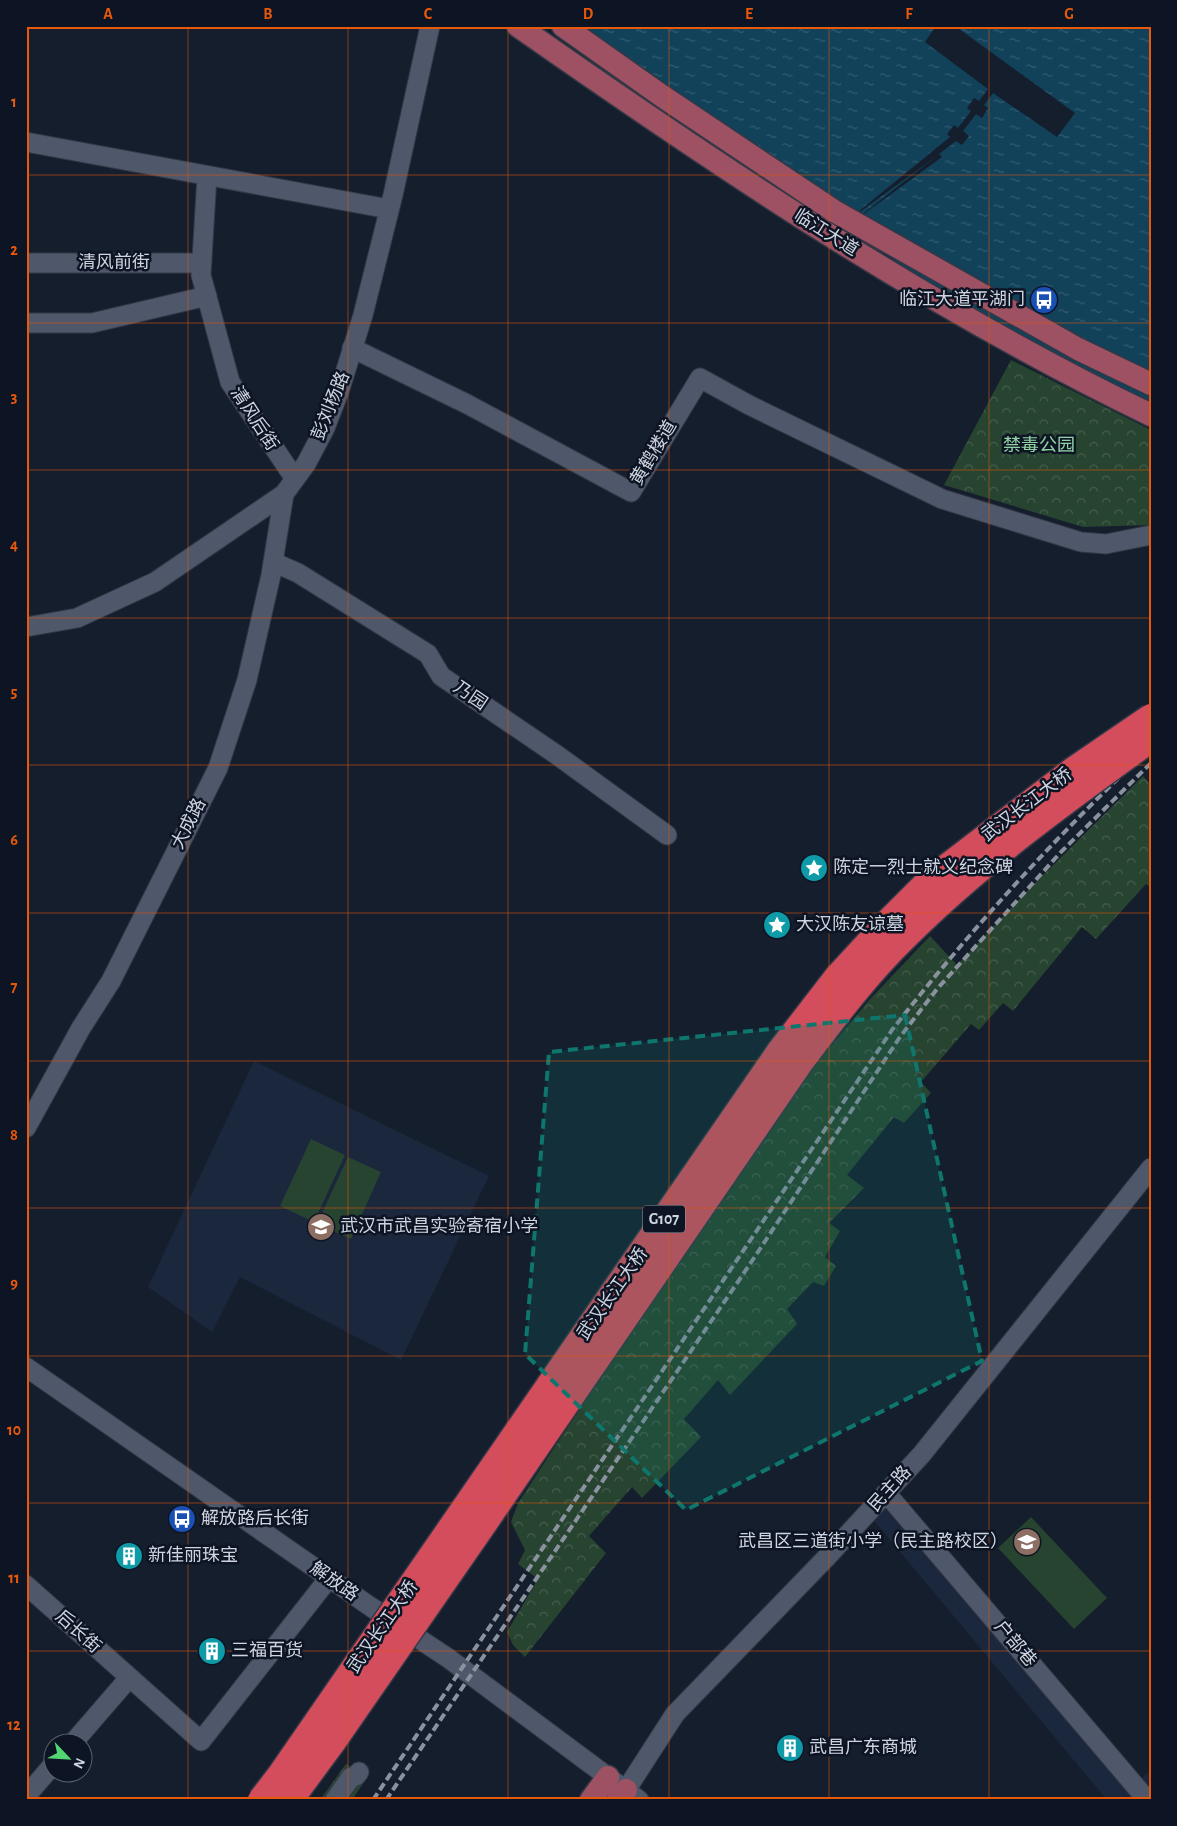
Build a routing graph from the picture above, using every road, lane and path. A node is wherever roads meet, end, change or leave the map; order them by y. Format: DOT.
graph roads {
  1 [pos="430,26"];
  2 [pos="518,26"];
  3 [pos="563,26"];
  4 [pos="26,142"];
  5 [pos="207,176"];
  6 [pos="389,210"];
  7 [pos="26,263"];
  8 [pos="202,263"];
  9 [pos="207,296"];
  10 [pos="984,296"];
  11 [pos="972,320"];
  12 [pos="26,323"];
  13 [pos="352,348"];
  14 [pos="1151,384"];
  15 [pos="1151,415"];
  16 [pos="289,486"];
  17 [pos="1151,534"];
  18 [pos="273,562"];
  19 [pos="26,627"];
  20 [pos="1151,717"];
  21 [pos="1151,738"];
  22 [pos="667,835"];
  23 [pos="26,1128"];
  24 [pos="1151,1168"];
  25 [pos="26,1367"];
  26 [pos="887,1494"];
  27 [pos="329,1578"];
  28 [pos="26,1585"];
  29 [pos="129,1678"];
  30 [pos="81,1734"];
  31 [pos="354,1772"];
  32 [pos="42,1778"];
  33 [pos="623,1792"];
  34 [pos="1144,1795"];
  35 [pos="26,1796"];
  36 [pos="261,1800"];
  37 [pos="290,1800"];
  38 [pos="335,1800"];
  39 [pos="591,1800"];
  1 -- 6 [label="street, 彭刘杨路"];
  2 -- 11 [label="main road, 临江大道"];
  3 -- 10 [label="main road, 临江大道"];
  4 -- 5 [label="street"];
  5 -- 6 [label="street"];
  5 -- 8 [label="street, 清风后街"];
  6 -- 13 [label="street, 彭刘杨路"];
  7 -- 8 [label="street, 清风前街"];
  8 -- 9 [label="street, 清风后街"];
  9 -- 12 [label="street"];
  9 -- 16 [label="street, 清风后街"];
  10 -- 11 [label="main road"];
  10 -- 14 [label="main road, 临江大道"];
  11 -- 15 [label="main road, 临江大道"];
  13 -- 16 [label="street, 彭刘杨路"];
  13 -- 17 [label="street, 黄鹤楼道"];
  16 -- 18 [label="street, 大成路"];
  16 -- 19 [label="street, 彭刘杨路"];
  18 -- 22 [label="street, 乃园"];
  18 -- 23 [label="street, 大成路"];
  20 -- 36 [label="highway, 武汉长江大桥 / G107, bridge"];
  21 -- 37 [label="highway, 武汉长江大桥 / G107, bridge"];
  24 -- 26 [label="street, 民主路"];
  25 -- 27 [label="street, 解放路"];
  26 -- 33 [label="street, 民主路"];
  26 -- 34 [label="street, 户部巷"];
  27 -- 29 [label="street, 后长街"];
  27 -- 33 [label="street, 解放路"];
  28 -- 29 [label="street, 后长街"];
  29 -- 30 [label="street"];
  31 -- 38 [label="street"];
  32 -- 35 [label="street"];
  33 -- 39 [label="main road, 民主路"];
}
